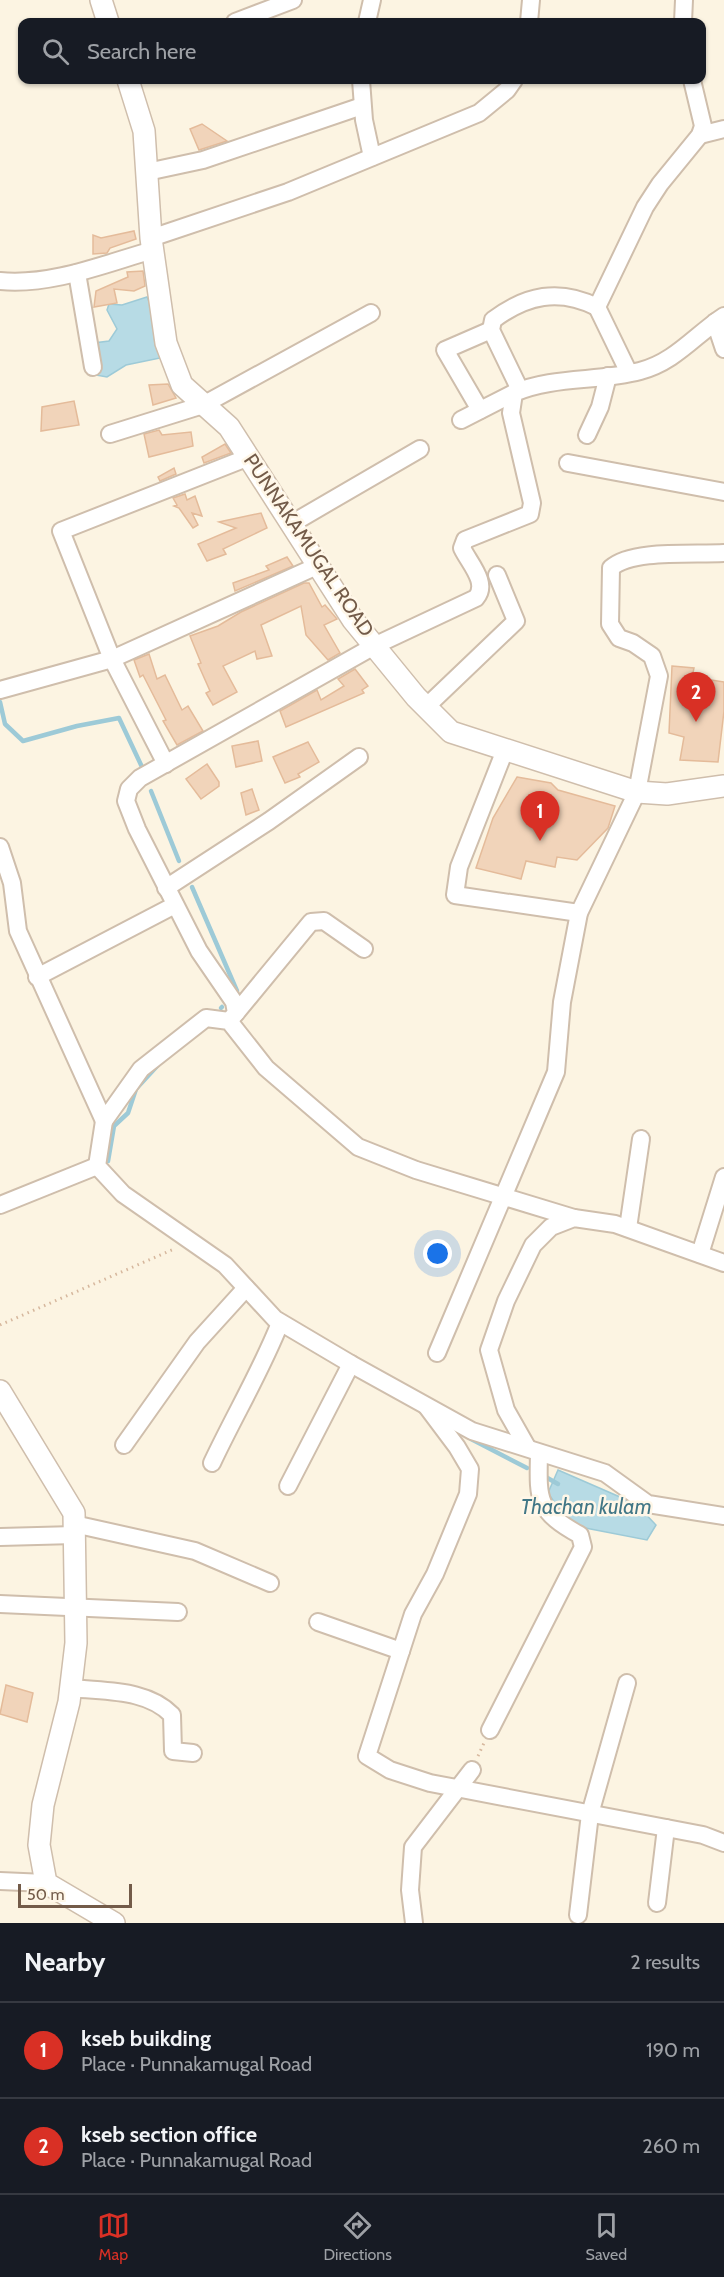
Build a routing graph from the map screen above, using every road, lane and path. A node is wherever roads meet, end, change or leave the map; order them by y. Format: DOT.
graph roads {
  1 [pos="101,0"];
  2 [pos="293,0"];
  3 [pos="372,0"];
  4 [pos="531,0"];
  5 [pos="684,0"];
  6 [pos="107,18"];
  7 [pos="246,18"];
  8 [pos="368,18"];
  9 [pos="529,18"];
  10 [pos="683,18"];
  11 [pos="131,84"];
  12 [pos="361,84"];
  13 [pos="511,84"];
  14 [pos="693,84"];
  15 [pos="362,106"];
  16 [pos="724,129"];
  17 [pos="700,135"];
  18 [pos="372,157"];
  19 [pos="147,172"];
  20 [pos="152,244"];
  21 [pos="77,273"];
  22 [pos="0,281"];
  23 [pos="597,308"];
  24 [pos="371,313"];
  25 [pos="719,319"];
  26 [pos="491,330"];
  27 [pos="724,349"];
  28 [pos="93,367"];
  29 [pos="629,373"];
  30 [pos="608,376"];
  31 [pos="517,392"];
  32 [pos="203,405"];
  33 [pos="480,410"];
  34 [pos="461,420"];
  35 [pos="110,434"];
  36 [pos="586,435"];
  37 [pos="420,449"];
  38 [pos="249,457"];
  39 [pos="568,463"];
  40 [pos="724,492"];
  41 [pos="291,524"];
  42 [pos="724,553"];
  43 [pos="317,566"];
  44 [pos="497,575"];
  45 [pos="376,645"];
  46 [pos="111,659"];
  47 [pos="0,690"];
  48 [pos="426,707"];
  49 [pos="505,750"];
  50 [pos="358,757"];
  51 [pos="166,764"];
  52 [pos="724,786"];
  53 [pos="638,792"];
  54 [pos="0,847"];
  55 [pos="166,888"];
  56 [pos="175,905"];
  57 [pos="579,913"];
  58 [pos="364,949"];
  59 [pos="37,977"];
  60 [pos="233,1017"];
  61 [pos="104,1121"];
  62 [pos="641,1138"];
  63 [pos="97,1166"];
  64 [pos="724,1177"];
  65 [pos="503,1196"];
  66 [pos="0,1205"];
  67 [pos="574,1218"];
  68 [pos="628,1228"];
  69 [pos="189,1243"];
  70 [pos="700,1254"];
  71 [pos="724,1263"];
  72 [pos="246,1288"];
  73 [pos="280,1323"];
  74 [pos="0,1325"];
  75 [pos="437,1353"];
  76 [pos="351,1364"];
  77 [pos="0,1391"];
  78 [pos="424,1404"];
  79 [pos="124,1445"];
  80 [pos="533,1450"];
  81 [pos="212,1463"];
  82 [pos="288,1486"];
  83 [pos="724,1516"];
  84 [pos="74,1529"];
  85 [pos="0,1537"];
  86 [pos="270,1583"];
  87 [pos="0,1604"];
  88 [pos="76,1607"];
  89 [pos="178,1612"];
  90 [pos="318,1622"];
  91 [pos="401,1651"];
  92 [pos="627,1683"];
  93 [pos="72,1688"];
  94 [pos="490,1731"];
  95 [pos="194,1753"];
  96 [pos="472,1770"];
  97 [pos="456,1789"];
  98 [pos="590,1814"];
  99 [pos="666,1828"];
  100 [pos="724,1843"];
  101 [pos="0,1881"];
  102 [pos="46,1883"];
  103 [pos="657,1903"];
  104 [pos="578,1915"];
  105 [pos="114,1923"];
  106 [pos="414,1923"];
  1 -- 6 [label="street"];
  2 -- 7 [label="street"];
  3 -- 8 [label="street"];
  4 -- 9 [label="street"];
  5 -- 10 [label="street"];
  11 -- 19 [label="street, PUNNAKAMUGAL ROAD"];
  12 -- 15 [label="street"];
  13 -- 18 [label="street"];
  14 -- 17 [label="street"];
  15 -- 18 [label="street"];
  15 -- 19 [label="street"];
  16 -- 17 [label="street"];
  17 -- 23 [label="street"];
  18 -- 20 [label="street"];
  19 -- 20 [label="street, PUNNAKAMUGAL ROAD"];
  20 -- 21 [label="street"];
  20 -- 32 [label="street, PUNNAKAMUGAL ROAD"];
  21 -- 22 [label="street"];
  21 -- 28 [label="street"];
  23 -- 26 [label="street"];
  23 -- 29 [label="street"];
  24 -- 32 [label="street"];
  25 -- 27 [label="street"];
  25 -- 29 [label="street"];
  26 -- 31 [label="street"];
  26 -- 33 [label="street"];
  29 -- 30 [label="street"];
  30 -- 31 [label="street"];
  30 -- 36 [label="street"];
  31 -- 33 [label="street"];
  31 -- 45 [label="street"];
  32 -- 35 [label="street"];
  32 -- 38 [label="street, PUNNAKAMUGAL ROAD"];
  33 -- 34 [label="street"];
  37 -- 41 [label="street"];
  38 -- 41 [label="street, PUNNAKAMUGAL ROAD"];
  38 -- 46 [label="street"];
  39 -- 40 [label="street"];
  41 -- 43 [label="street, PUNNAKAMUGAL ROAD"];
  42 -- 53 [label="street"];
  43 -- 45 [label="street, PUNNAKAMUGAL ROAD"];
  43 -- 46 [label="street"];
  44 -- 48 [label="street"];
  45 -- 48 [label="street, PUNNAKAMUGAL ROAD"];
  45 -- 51 [label="street"];
  46 -- 47 [label="street"];
  46 -- 51 [label="street"];
  48 -- 49 [label="street, PUNNAKAMUGAL ROAD"];
  49 -- 53 [label="street, PUNNAKAMUGAL ROAD"];
  49 -- 57 [label="street"];
  50 -- 55 [label="street"];
  51 -- 55 [label="street"];
  52 -- 53 [label="street, PUNNAKAMUGAL ROAD"];
  53 -- 57 [label="street"];
  54 -- 59 [label="street"];
  55 -- 56 [label="street"];
  56 -- 59 [label="street"];
  56 -- 60 [label="street"];
  57 -- 65 [label="street"];
  58 -- 60 [label="street"];
  59 -- 61 [label="street"];
  60 -- 61 [label="street"];
  60 -- 65 [label="street"];
  61 -- 63 [label="street"];
  62 -- 68 [label="street"];
  63 -- 66 [label="street"];
  63 -- 69 [label="street"];
  64 -- 70 [label="street"];
  65 -- 67 [label="street"];
  65 -- 75 [label="street"];
  67 -- 68 [label="street"];
  67 -- 80 [label="street"];
  68 -- 70 [label="street"];
  69 -- 72 [label="street"];
  69 -- 74 [label="path"];
  70 -- 71 [label="street"];
  72 -- 73 [label="street"];
  72 -- 79 [label="street"];
  73 -- 76 [label="street"];
  73 -- 81 [label="street"];
  76 -- 78 [label="street"];
  76 -- 82 [label="street"];
  77 -- 84 [label="street"];
  78 -- 80 [label="street"];
  78 -- 91 [label="street"];
  80 -- 83 [label="street"];
  80 -- 94 [label="street"];
  84 -- 85 [label="street"];
  84 -- 86 [label="street"];
  84 -- 88 [label="street"];
  87 -- 88 [label="street"];
  88 -- 89 [label="street"];
  88 -- 93 [label="street"];
  90 -- 91 [label="street"];
  91 -- 97 [label="street"];
  92 -- 98 [label="street"];
  93 -- 95 [label="street"];
  93 -- 102 [label="street"];
  94 -- 96 [label="path"];
  96 -- 97 [label="street"];
  97 -- 98 [label="street"];
  97 -- 106 [label="street"];
  98 -- 99 [label="street"];
  98 -- 104 [label="street"];
  99 -- 100 [label="street"];
  99 -- 103 [label="street"];
  101 -- 102 [label="street"];
  102 -- 105 [label="street"];
}
